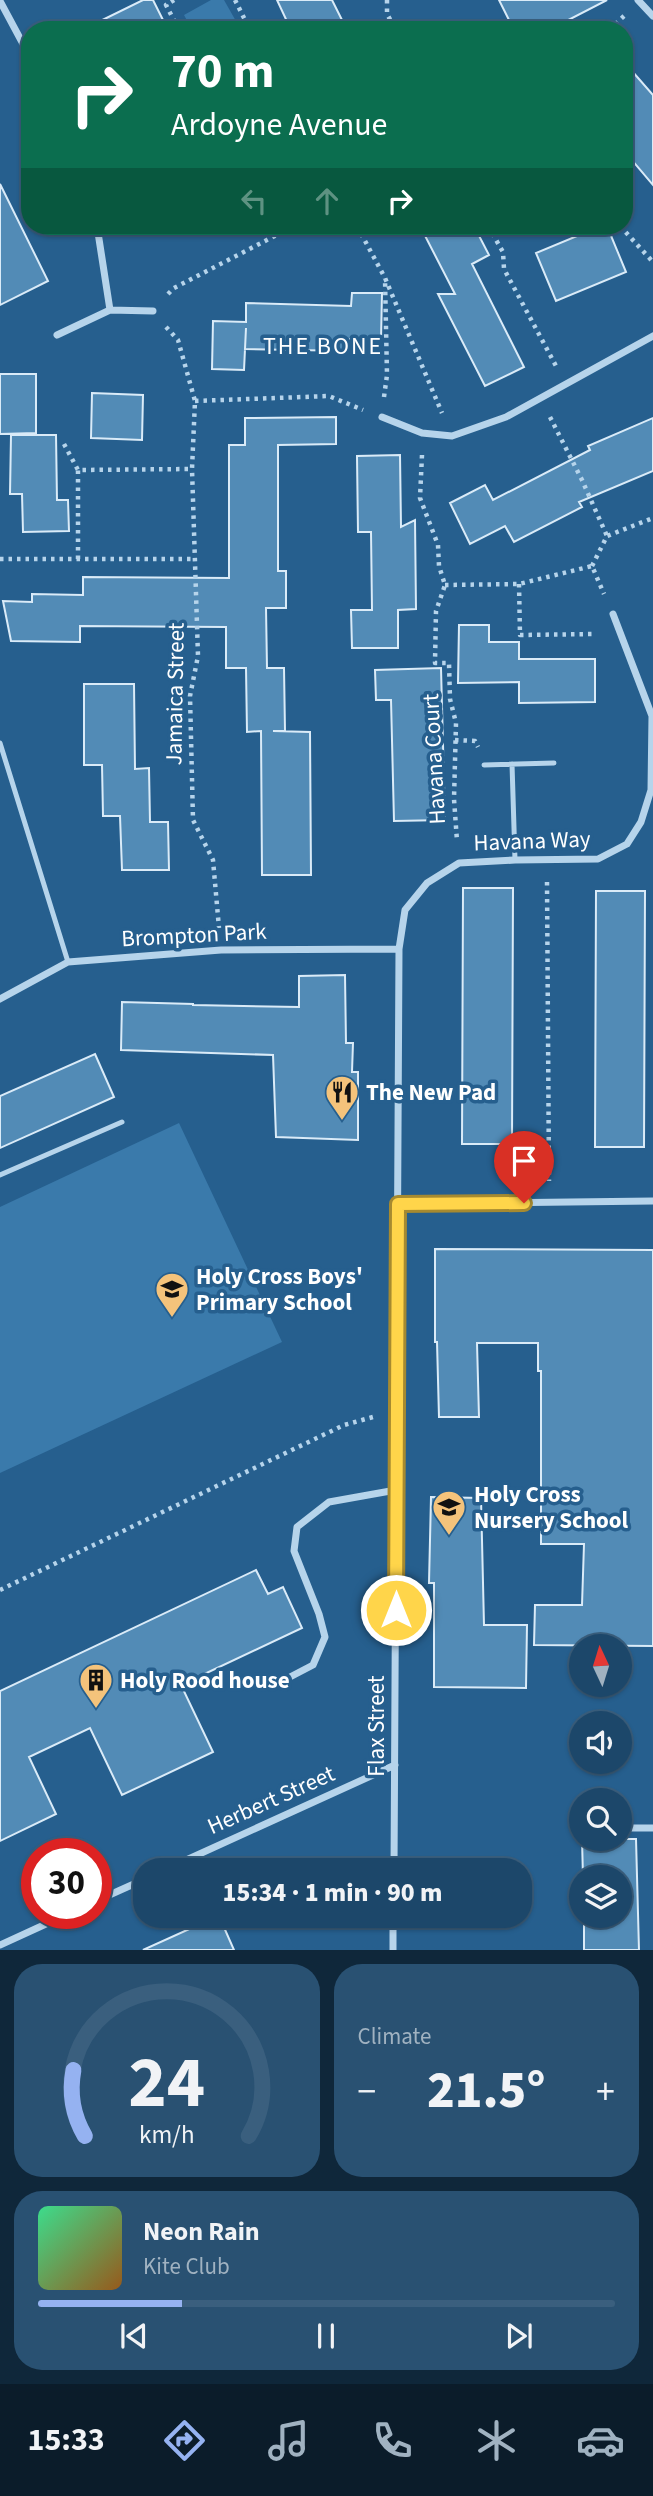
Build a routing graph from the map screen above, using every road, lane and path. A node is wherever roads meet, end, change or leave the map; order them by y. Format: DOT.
graph roads {
  1 [pos="174,0"];
  2 [pos="235,0"];
  3 [pos="387,0"];
  4 [pos="638,0"];
  5 [pos="0,1"];
  6 [pos="653,16"];
  7 [pos="174,21"];
  8 [pos="246,21"];
  9 [pos="391,21"];
  10 [pos="21,40"];
  11 [pos="98,235"];
  12 [pos="277,235"];
  13 [pos="362,235"];
  14 [pos="495,235"];
  15 [pos="628,235"];
  16 [pos="653,262"];
  17 [pos="384,278"];
  18 [pos="110,310"];
  19 [pos="153,311"];
  20 [pos="57,335"];
  21 [pos="653,337"];
  22 [pos="566,384"];
  23 [pos="540,400"];
  24 [pos="195,401"];
  25 [pos="382,417"];
  26 [pos="422,433"];
  27 [pos="452,436"];
  28 [pos="64,444"];
  29 [pos="192,469"];
  30 [pos="78,470"];
  31 [pos="653,518"];
  32 [pos="607,536"];
  33 [pos="0,559"];
  34 [pos="78,559"];
  35 [pos="195,559"];
  36 [pos="592,566"];
  37 [pos="519,584"];
  38 [pos="445,585"];
  39 [pos="613,614"];
  40 [pos="621,633"];
  41 [pos="652,715"];
  42 [pos="0,743"];
  43 [pos="554,763"];
  44 [pos="512,764"];
  45 [pos="484,765"];
  46 [pos="515,860"];
  47 [pos="547,860"];
  48 [pos="459,863"];
  49 [pos="399,949"];
  50 [pos="221,950"];
  51 [pos="68,962"];
  52 [pos="0,999"];
  53 [pos="122,1122"];
  54 [pos="0,1175"];
  55 [pos="653,1201"];
  56 [pos="550,1203"];
  57 [pos="398,1204"];
  58 [pos="397,1412"];
  59 [pos="396,1490"];
  60 [pos="0,1590"];
  61 [pos="289,1677"];
  62 [pos="395,1765"];
  63 [pos="632,1828"];
  64 [pos="653,1828"];
  65 [pos="191,1858"];
  66 [pos="394,1858"];
  67 [pos="133,1884"];
  68 [pos="112,1893"];
  69 [pos="394,1928"];
  70 [pos="35,1929"];
  71 [pos="0,1945"];
  72 [pos="393,1950"];
  1 -- 7 [label="path"];
  2 -- 8 [label="path"];
  3 -- 9 [label="path"];
  4 -- 6 [label="street"];
  5 -- 10 [label="street"];
  11 -- 18 [label="street"];
  12 -- 19 [label="path"];
  13 -- 17 [label="path"];
  14 -- 22 [label="path"];
  15 -- 16 [label="path"];
  17 -- 25 [label="path"];
  17 -- 27 [label="path"];
  18 -- 19 [label="street"];
  18 -- 20 [label="street"];
  19 -- 24 [label="path, Jamaica Street"];
  21 -- 22 [label="street"];
  22 -- 23 [label="street"];
  23 -- 27 [label="street"];
  23 -- 32 [label="path"];
  24 -- 25 [label="path"];
  24 -- 29 [label="path, Jamaica Street"];
  25 -- 26 [label="street"];
  26 -- 27 [label="street"];
  26 -- 38 [label="path, Havana Court"];
  28 -- 30 [label="path"];
  29 -- 30 [label="path"];
  29 -- 35 [label="path, Jamaica Street"];
  30 -- 34 [label="path"];
  31 -- 32 [label="path"];
  32 -- 36 [label="path"];
  33 -- 34 [label="path"];
  34 -- 35 [label="path"];
  35 -- 50 [label="path, Jamaica Street"];
  36 -- 37 [label="path"];
  36 -- 39 [label="path"];
  37 -- 38 [label="path"];
  37 -- 40 [label="path"];
  38 -- 48 [label="path, Havana Court"];
  39 -- 40 [label="street"];
  40 -- 41 [label="street"];
  41 -- 47 [label="street, Havana Way"];
  42 -- 51 [label="lane"];
  43 -- 44 [label="lane"];
  44 -- 45 [label="lane"];
  44 -- 46 [label="lane"];
  46 -- 47 [label="street, Havana Way"];
  46 -- 48 [label="street, Havana Way"];
  47 -- 56 [label="path"];
  48 -- 49 [label="street, Havana Way"];
  49 -- 50 [label="street, Brompton Park"];
  49 -- 57 [label="street, Havana Way"];
  50 -- 51 [label="street, Brompton Park"];
  51 -- 52 [label="street, Brompton Park"];
  53 -- 54 [label="lane"];
  55 -- 56 [label="street"];
  56 -- 57 [label="street"];
  57 -- 58 [label="street, Flax Street"];
  58 -- 59 [label="street, Flax Street"];
  58 -- 60 [label="path"];
  59 -- 61 [label="street"];
  59 -- 62 [label="street, Flax Street"];
  62 -- 65 [label="street, Herbert Street"];
  62 -- 66 [label="street, Flax Street"];
  63 -- 64 [label="street"];
  67 -- 68 [label="street"];
  69 -- 72 [label="street"];
  70 -- 71 [label="street"];
}
